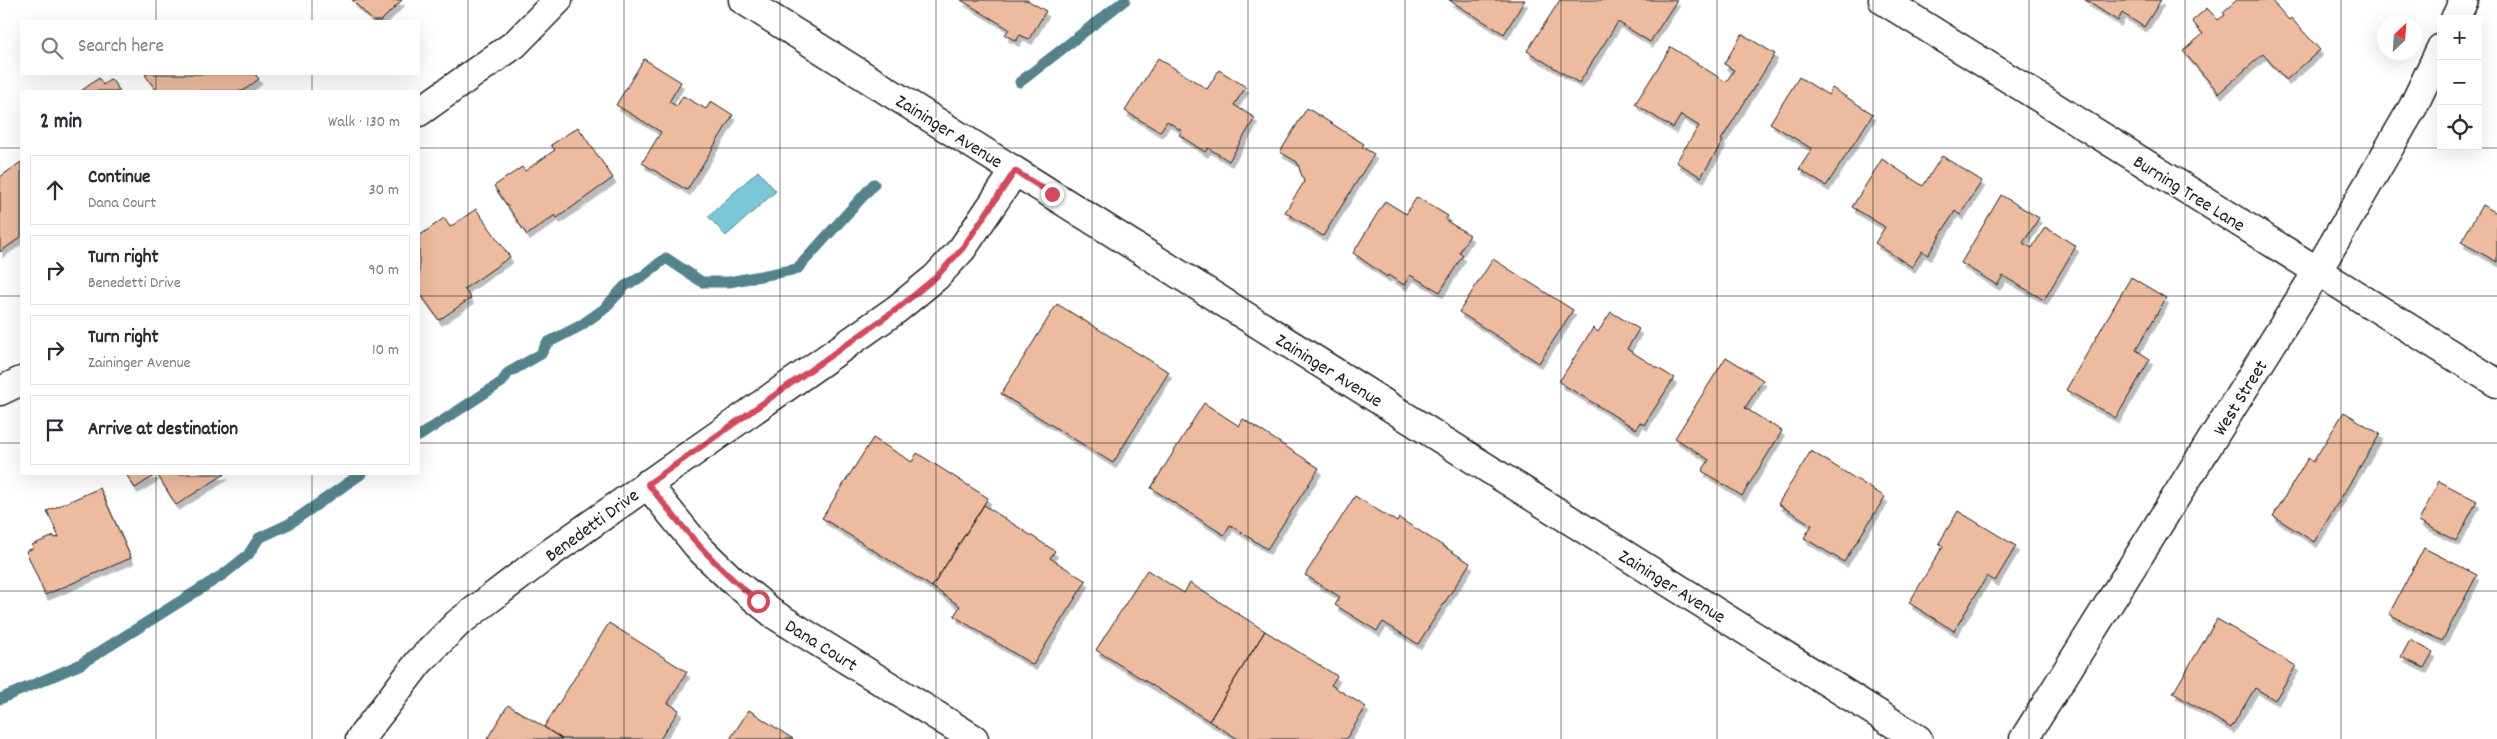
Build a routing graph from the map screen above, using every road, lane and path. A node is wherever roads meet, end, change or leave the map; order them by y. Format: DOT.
graph roads {
  1 [pos="558,0"];
  2 [pos="743,0"];
  3 [pos="1883,0"];
  4 [pos="2464,0"];
  5 [pos="2457,15"];
  6 [pos="2437,56"];
  7 [pos="420,111"];
  8 [pos="1015,171"];
  9 [pos="2317,272"];
  10 [pos="20,381"];
  11 [pos="2497,383"];
  12 [pos="0,391"];
  13 [pos="648,484"];
  14 [pos="360,739"];
  15 [pos="974,739"];
  16 [pos="1918,739"];
  17 [pos="2024,739"];
  1 -- 7 [label="street"];
  2 -- 8 [label="street, Zaininger Avenue"];
  3 -- 9 [label="street, Burning Tree Lane"];
  4 -- 5 [label="street"];
  6 -- 9 [label="street, West Street"];
  8 -- 13 [label="street, Benedetti Drive"];
  8 -- 16 [label="street, Zaininger Avenue"];
  9 -- 11 [label="street, Burning Tree Lane"];
  9 -- 17 [label="street, West Street"];
  10 -- 12 [label="street"];
  13 -- 14 [label="street, Benedetti Drive"];
  13 -- 15 [label="street, Dana Court"];
}
